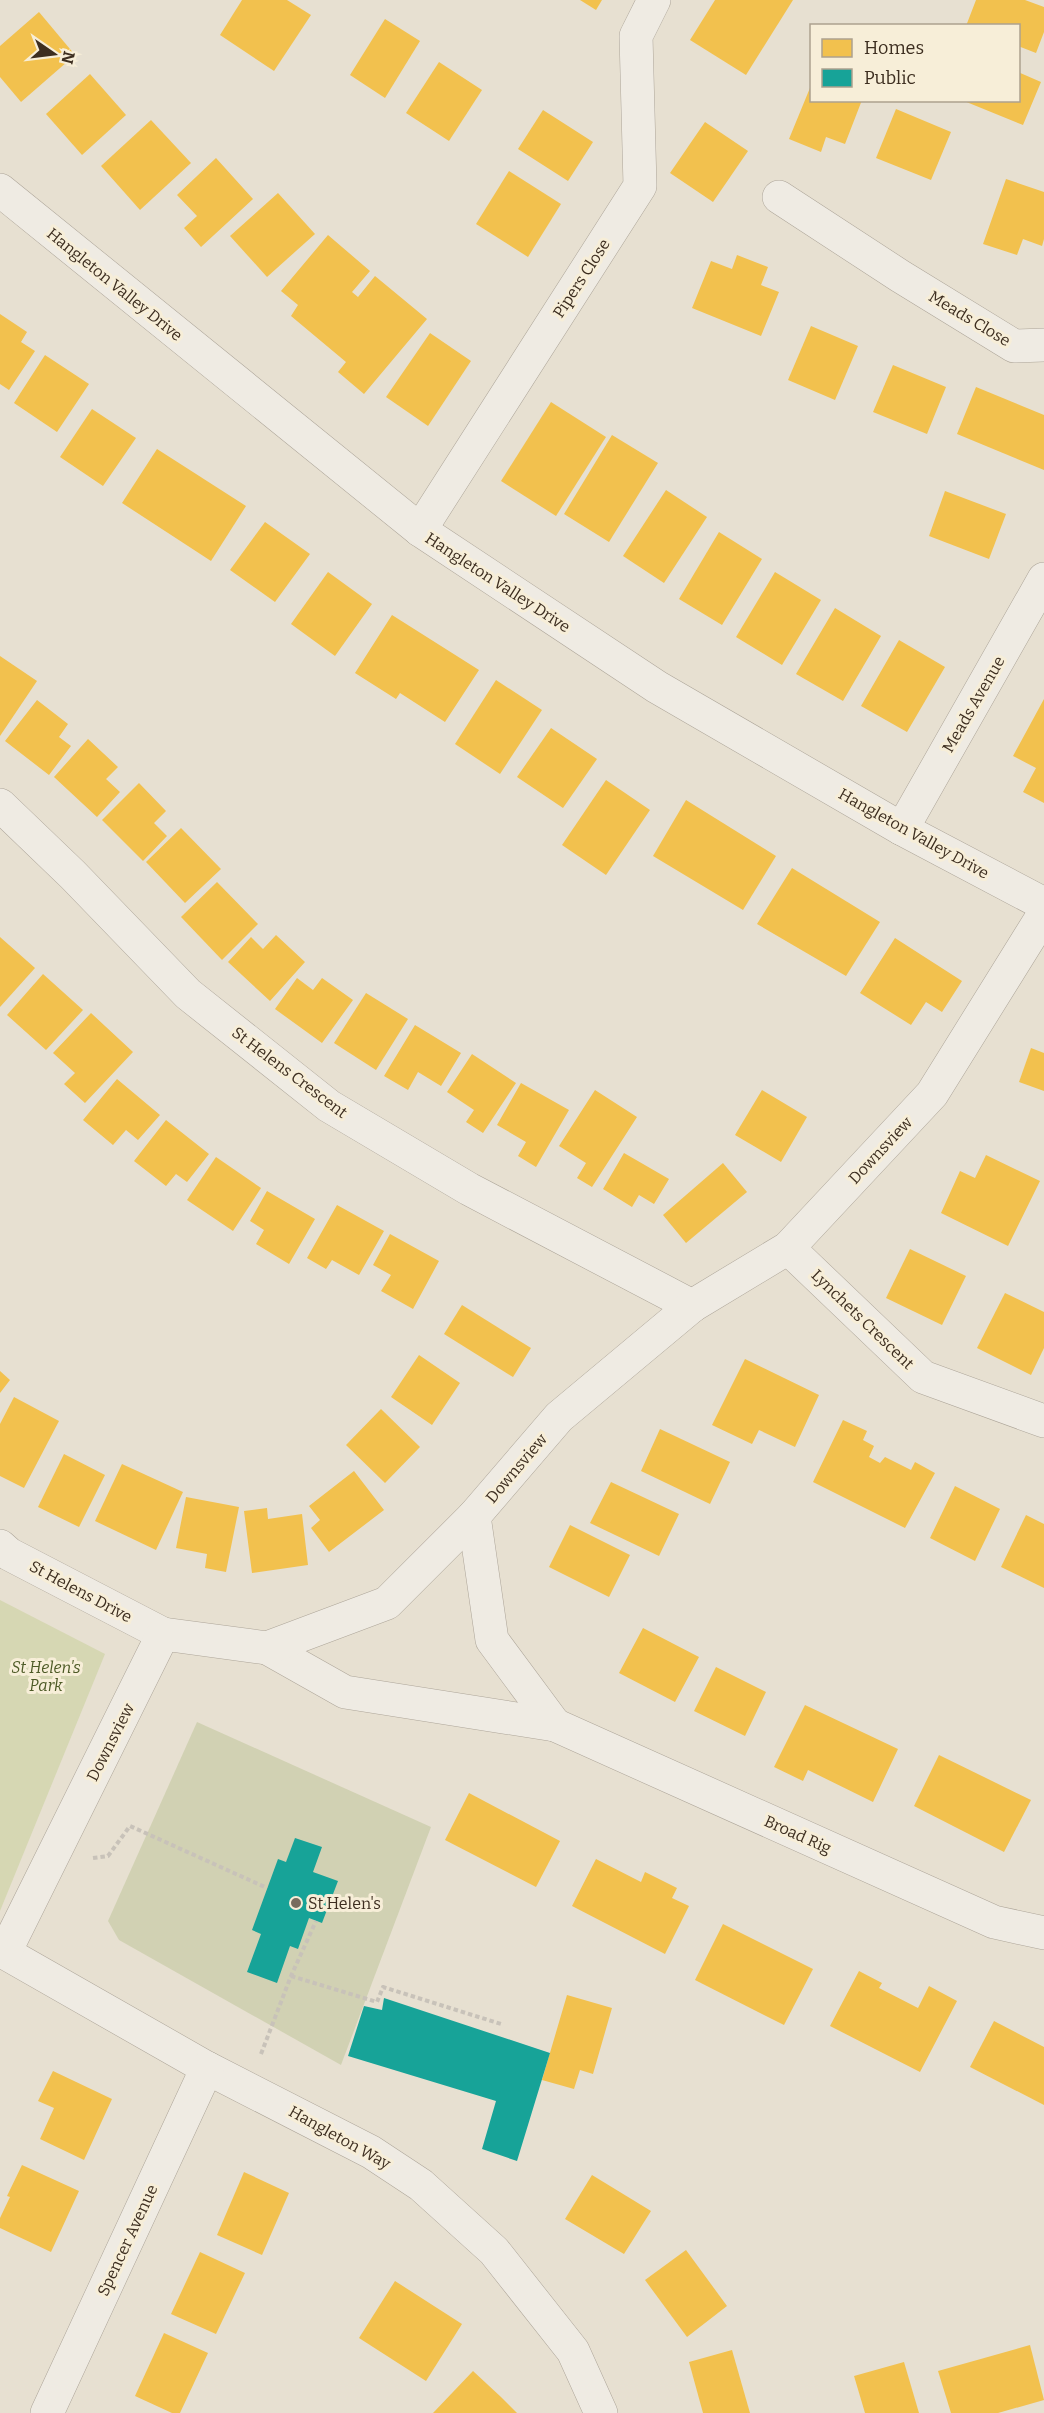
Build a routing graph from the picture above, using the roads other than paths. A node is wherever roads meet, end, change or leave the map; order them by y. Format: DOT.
graph roads {
  1 [pos="654,0"];
  2 [pos="0,190"];
  3 [pos="779,197"];
  4 [pos="1044,345"];
  5 [pos="420,530"];
  6 [pos="1044,579"];
  7 [pos="0,805"];
  8 [pos="902,829"];
  9 [pos="1044,904"];
  10 [pos="1044,914"];
  11 [pos="788,1248"];
  12 [pos="692,1306"];
  13 [pos="1044,1421"];
  14 [pos="474,1516"];
  15 [pos="0,1546"];
  16 [pos="163,1634"];
  17 [pos="267,1648"];
  18 [pos="555,1725"];
  19 [pos="1044,1933"];
  20 [pos="2,1951"];
  21 [pos="207,2068"];
  22 [pos="47,2413"];
  23 [pos="600,2413"];
  1 -- 5 [label="street, Pipers Close"];
  2 -- 5 [label="street, Hangleton Valley Drive"];
  3 -- 4 [label="street, Meads Close"];
  5 -- 8 [label="street, Hangleton Valley Drive"];
  6 -- 8 [label="street, Meads Avenue"];
  7 -- 12 [label="street, St Helens Crescent"];
  8 -- 9 [label="street, Hangleton Valley Drive"];
  10 -- 11 [label="street, Downsview"];
  11 -- 12 [label="street, Downsview"];
  11 -- 13 [label="street, Lynchets Crescent"];
  12 -- 14 [label="street, Downsview"];
  14 -- 17 [label="street, Downsview"];
  14 -- 18 [label="street, Broad Rig"];
  15 -- 16 [label="street, St Helens Drive"];
  16 -- 17 [label="street, Downsview"];
  16 -- 20 [label="street, Downsview"];
  17 -- 18 [label="street, Broad Rig"];
  18 -- 19 [label="street, Broad Rig"];
  20 -- 21 [label="street, Hangleton Way"];
  21 -- 22 [label="street, Spencer Avenue"];
  21 -- 23 [label="street, Hangleton Way"];
}
